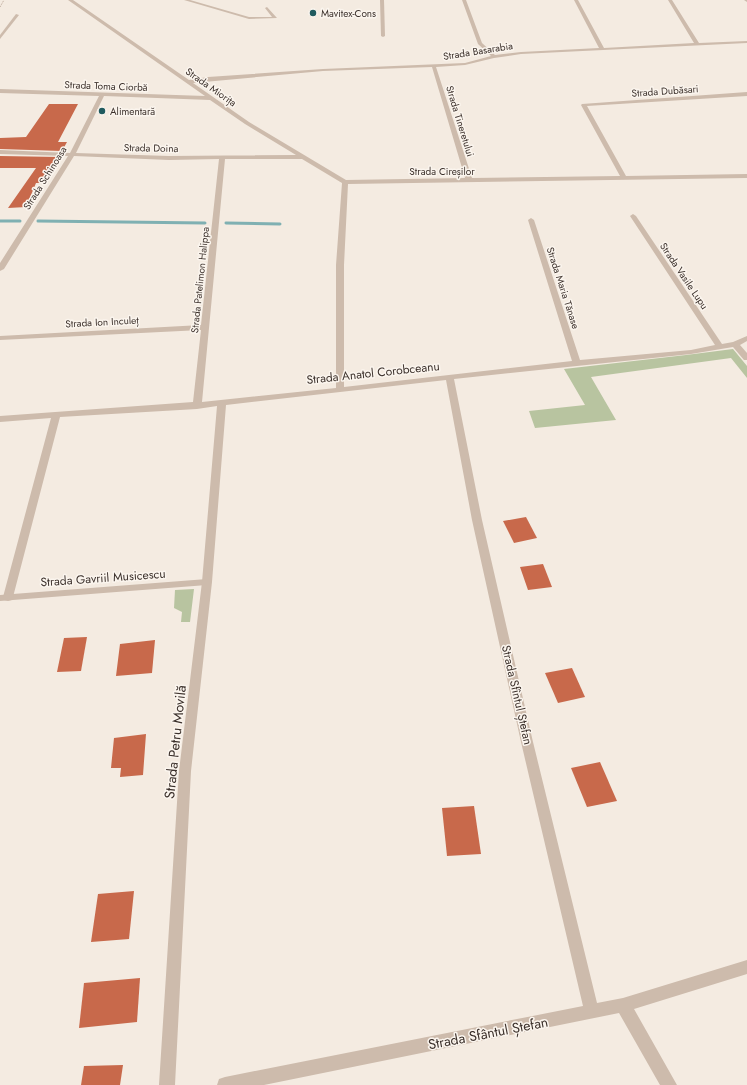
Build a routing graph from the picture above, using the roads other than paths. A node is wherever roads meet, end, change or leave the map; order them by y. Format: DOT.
graph roads {
  1 [pos="70,0"];
  2 [pos="186,0"];
  3 [pos="382,0"];
  4 [pos="464,0"];
  5 [pos="576,0"];
  6 [pos="670,0"];
  7 [pos="267,8"];
  8 [pos="17,15"];
  9 [pos="383,36"];
  10 [pos="0,38"];
  11 [pos="747,42"];
  12 [pos="697,44"];
  13 [pos="602,49"];
  14 [pos="494,57"];
  15 [pos="434,67"];
  16 [pos="189,82"];
  17 [pos="0,90"];
  18 [pos="747,94"];
  19 [pos="102,95"];
  20 [pos="212,98"];
  21 [pos="0,152"];
  22 [pos="72,154"];
  23 [pos="222,157"];
  24 [pos="302,158"];
  25 [pos="747,176"];
  26 [pos="624,177"];
  27 [pos="469,180"];
  28 [pos="345,182"];
  29 [pos="632,216"];
  30 [pos="531,220"];
  31 [pos="0,269"];
  32 [pos="205,327"];
  33 [pos="0,338"];
  34 [pos="747,338"];
  35 [pos="735,344"];
  36 [pos="720,347"];
  37 [pos="747,358"];
  38 [pos="577,363"];
  39 [pos="449,377"];
  40 [pos="340,389"];
  41 [pos="222,403"];
  42 [pos="197,406"];
  43 [pos="56,416"];
  44 [pos="0,419"];
  45 [pos="207,582"];
  46 [pos="4,597"];
  47 [pos="747,967"];
  48 [pos="623,1005"];
  49 [pos="592,1012"];
  50 [pos="167,1085"];
  51 [pos="225,1085"];
  52 [pos="669,1085"];
  1 -- 16 [label="street, Strada Miorița"];
  2 -- 7 [label="lane"];
  3 -- 9 [label="street"];
  4 -- 14 [label="street"];
  5 -- 13 [label="street"];
  6 -- 12 [label="street"];
  8 -- 10 [label="lane"];
  11 -- 12 [label="street, Strada Basarabia"];
  12 -- 13 [label="street, Strada Basarabia"];
  13 -- 14 [label="street, Strada Basarabia"];
  14 -- 15 [label="street, Strada Basarabia"];
  15 -- 16 [label="street, Strada Basarabia"];
  15 -- 27 [label="street, Strada Tineretului"];
  16 -- 20 [label="street, Strada Miorița"];
  17 -- 19 [label="street, Strada Toma Ciorbă"];
  18 -- 26 [label="street, Strada Dubăsari"];
  19 -- 20 [label="street, Strada Toma Ciorbă"];
  19 -- 22 [label="street, Strada Schinoasa"];
  20 -- 24 [label="street, Strada Miorița"];
  21 -- 22 [label="street, Strada Doina"];
  22 -- 23 [label="street, Strada Doina"];
  22 -- 31 [label="street, Strada Schinoasa"];
  23 -- 24 [label="street, Strada Doina"];
  23 -- 32 [label="street, Strada Patelimon Halippa"];
  24 -- 28 [label="street, Strada Miorița"];
  25 -- 26 [label="street, Strada Cireșilor"];
  26 -- 27 [label="street, Strada Cireșilor"];
  27 -- 28 [label="street, Strada Cireșilor"];
  28 -- 40 [label="street"];
  29 -- 36 [label="street, Strada Vasile Lupu"];
  30 -- 38 [label="street, Strada Maria Tănase"];
  32 -- 33 [label="street, Strada Ion Inculeț"];
  32 -- 42 [label="street, Strada Patelimon Halippa"];
  34 -- 35 [label="street, Strada Anatol Corobceanu"];
  35 -- 36 [label="street, Strada Anatol Corobceanu"];
  35 -- 37 [label="street"];
  36 -- 38 [label="street, Strada Anatol Corobceanu"];
  38 -- 39 [label="street, Strada Anatol Corobceanu"];
  39 -- 40 [label="street, Strada Anatol Corobceanu"];
  39 -- 49 [label="street, Strada Sfîntul Ștefan"];
  40 -- 41 [label="street, Strada Anatol Corobceanu"];
  41 -- 42 [label="street, Strada Anatol Corobceanu"];
  41 -- 45 [label="street, Strada Petru Movilă"];
  42 -- 43 [label="street, Strada Anatol Corobceanu"];
  43 -- 44 [label="street, Strada Anatol Corobceanu"];
  43 -- 46 [label="street"];
  45 -- 46 [label="lane, Strada Gavriil Musicescu"];
  45 -- 50 [label="street, Strada Petru Movilă"];
  47 -- 48 [label="street, Strada Sfântul Ștefan"];
  48 -- 49 [label="street, Strada Sfântul Ștefan"];
  48 -- 52 [label="street"];
  49 -- 51 [label="street, Strada Sfântul Ștefan"];
}
